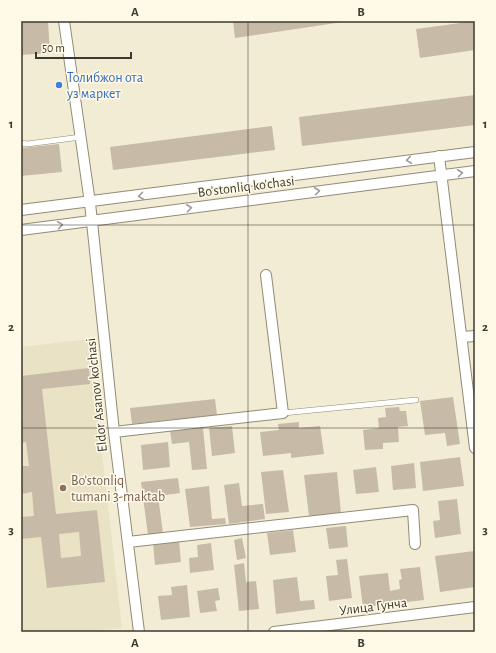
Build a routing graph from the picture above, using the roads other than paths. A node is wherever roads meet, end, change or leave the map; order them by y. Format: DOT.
graph roads {
  1 [pos="64,21"];
  2 [pos="81,137"];
  3 [pos="21,143"];
  4 [pos="475,152"];
  5 [pos="439,156"];
  6 [pos="475,172"];
  7 [pos="441,176"];
  8 [pos="90,202"];
  9 [pos="21,210"];
  10 [pos="92,220"];
  11 [pos="21,230"];
  12 [pos="266,275"];
  13 [pos="475,336"];
  14 [pos="462,337"];
  15 [pos="416,400"];
  16 [pos="283,413"];
  17 [pos="114,432"];
  18 [pos="475,448"];
  19 [pos="128,542"];
  20 [pos="416,544"];
  21 [pos="475,607"];
  22 [pos="139,632"];
  23 [pos="274,632"];
  1 -- 2 [label="street, Eldor Asanov ko'chasi"];
  2 -- 3 [label="lane"];
  2 -- 8 [label="street, Eldor Asanov ko'chasi"];
  4 -- 5 [label="street, Bo'stonliq ko'chasi"];
  5 -- 7 [label="street"];
  5 -- 8 [label="street, Bo'stonliq ko'chasi, one-way"];
  7 -- 6 [label="street, Bo'stonliq ko'chasi, one-way"];
  10 -- 7 [label="street, Bo'stonliq ko'chasi, one-way"];
  7 -- 14 [label="street"];
  8 -- 9 [label="street, Bo'stonliq ko'chasi"];
  8 -- 10 [label="street, Eldor Asanov ko'chasi"];
  11 -- 10 [label="street, Bo'stonliq ko'chasi, one-way"];
  10 -- 17 [label="street, Eldor Asanov ko'chasi"];
  12 -- 16 [label="street"];
  13 -- 14 [label="street"];
  14 -- 18 [label="street"];
  15 -- 16 [label="lane"];
  16 -- 17 [label="street"];
  17 -- 19 [label="street, Eldor Asanov ko'chasi"];
  19 -- 20 [label="street"];
  19 -- 22 [label="street, Eldor Asanov ko'chasi"];
  21 -- 23 [label="street, Улица Гунча"];
}
